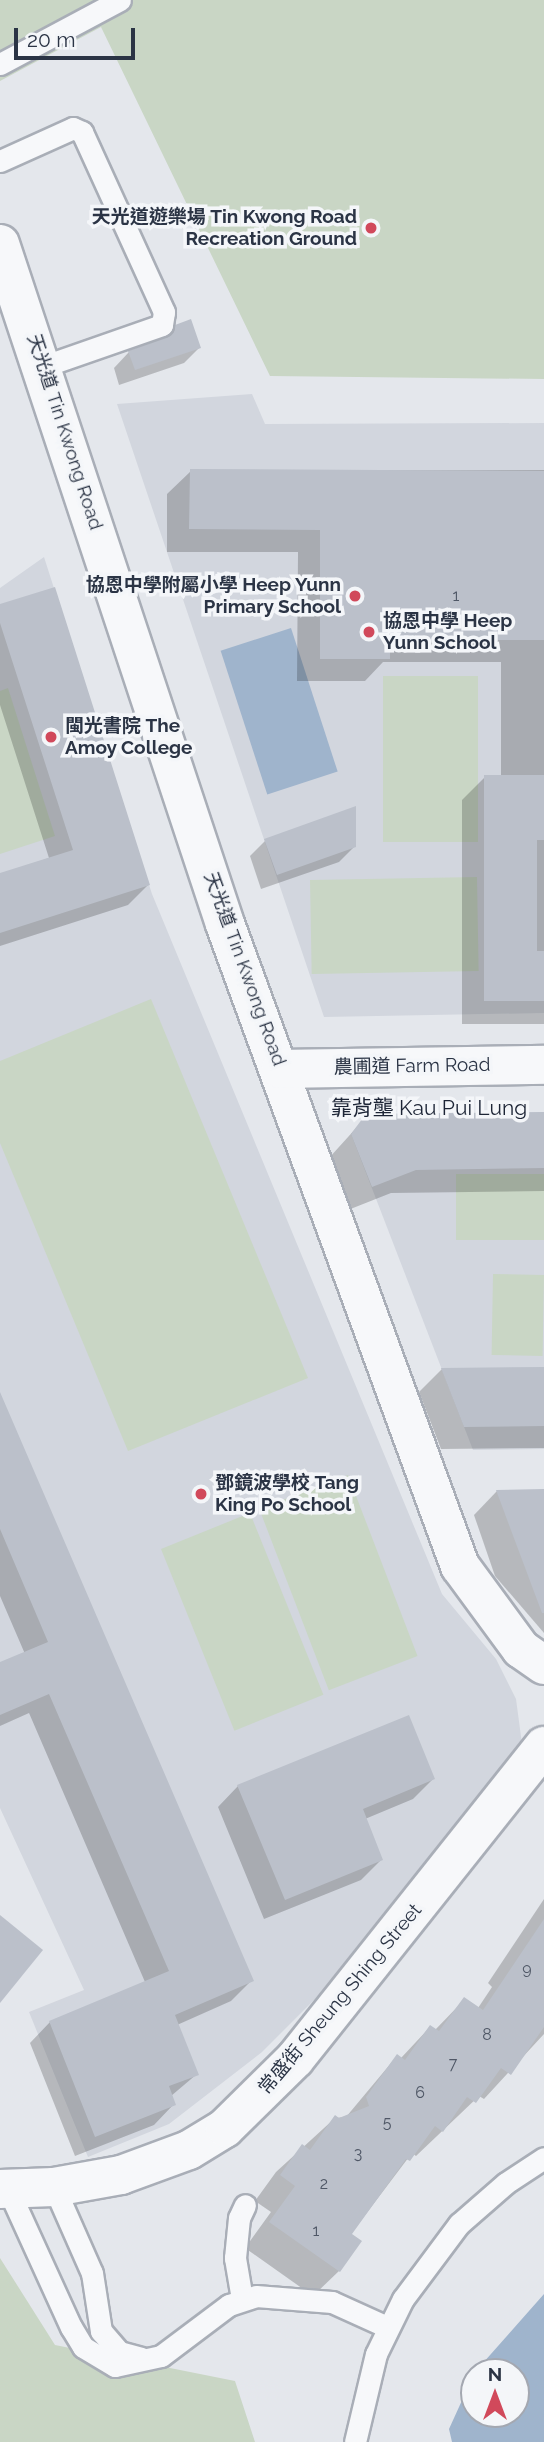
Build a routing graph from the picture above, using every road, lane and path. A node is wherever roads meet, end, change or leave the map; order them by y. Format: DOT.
graph roads {
  1 [pos="120,0"];
  2 [pos="0,64"];
  3 [pos="0,161"];
  4 [pos="0,244"];
  5 [pos="44,366"];
  6 [pos="544,1065"];
  7 [pos="281,1069"];
  8 [pos="544,1665"];
  9 [pos="544,1746"];
  10 [pos="544,2158"];
  11 [pos="54,2187"];
  12 [pos="4,2189"];
  13 [pos="245,2205"];
  14 [pos="242,2299"];
  15 [pos="387,2327"];
  16 [pos="160,2356"];
  17 [pos="355,2442"];
  1 -- 2 [label="lane"];
  3 -- 5 [label="lane"];
  4 -- 5 [label="street, 天光道 Tin Kwong Road"];
  5 -- 7 [label="street, 天光道 Tin Kwong Road"];
  6 -- 7 [label="street, 農圃道 Farm Road"];
  7 -- 8 [label="street, 天光道 Tin Kwong Road"];
  9 -- 11 [label="street, 常盛街 Sheung Shing Street"];
  10 -- 15 [label="lane"];
  11 -- 12 [label="street, 常盛街 Sheung Shing Street"];
  11 -- 16 [label="lane"];
  12 -- 16 [label="lane"];
  13 -- 14 [label="lane"];
  14 -- 15 [label="lane"];
  14 -- 16 [label="lane"];
  15 -- 17 [label="lane"];
}
